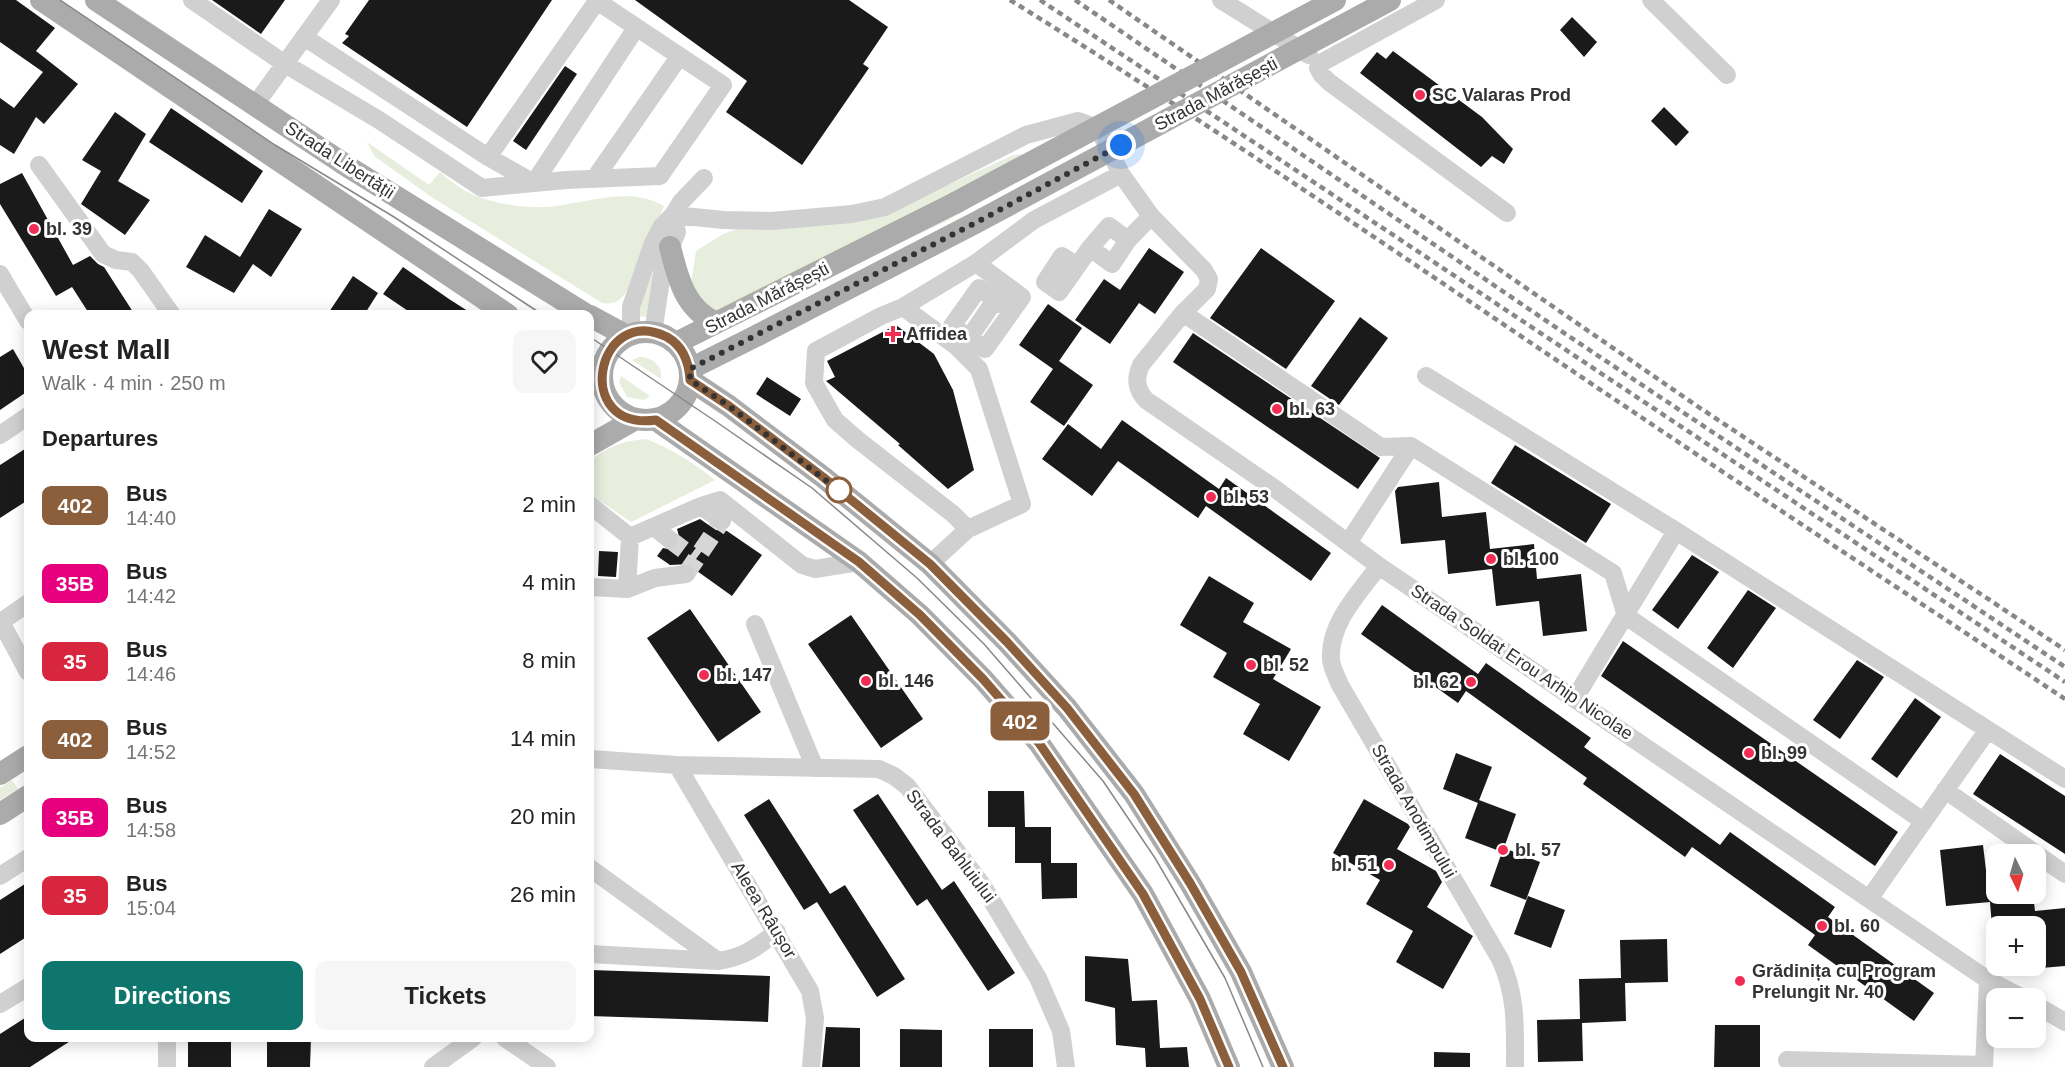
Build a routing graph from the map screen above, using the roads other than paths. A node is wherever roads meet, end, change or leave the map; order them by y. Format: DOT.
graph roads {
  1 [pos="42,0"];
  2 [pos="96,0"];
  3 [pos="192,0"];
  4 [pos="331,0"];
  5 [pos="1221,0"];
  6 [pos="1335,0"];
  7 [pos="1369,0"];
  8 [pos="1390,0"];
  9 [pos="1436,0"];
  10 [pos="1651,0"];
  11 [pos="1411,12"];
  12 [pos="636,28"];
  13 [pos="303,38"];
  14 [pos="679,57"];
  15 [pos="1321,63"];
  16 [pos="285,64"];
  17 [pos="1727,75"];
  18 [pos="255,105"];
  19 [pos="488,157"];
  20 [pos="39,165"];
  21 [pos="1121,174"];
  22 [pos="595,178"];
  23 [pos="704,178"];
  24 [pos="534,183"];
  25 [pos="1507,213"];
  26 [pos="674,215"];
  27 [pos="1150,216"];
  28 [pos="1128,240"];
  29 [pos="670,247"];
  30 [pos="1090,248"];
  31 [pos="976,263"];
  32 [pos="1077,266"];
  33 [pos="0,274"];
  34 [pos="903,308"];
  35 [pos="168,310"];
  36 [pos="501,310"];
  37 [pos="578,310"];
  38 [pos="1012,311"];
  39 [pos="1183,313"];
  40 [pos="24,314"];
  41 [pos="594,318"];
  42 [pos="716,323"];
  43 [pos="637,334"];
  44 [pos="676,343"];
  45 [pos="690,374"];
  46 [pos="1426,376"];
  47 [pos="595,377"];
  48 [pos="24,419"];
  49 [pos="634,420"];
  50 [pos="656,420"];
  51 [pos="0,435"];
  52 [pos="594,444"];
  53 [pos="1411,446"];
  54 [pos="594,508"];
  55 [pos="654,527"];
  56 [pos="968,529"];
  57 [pos="1676,531"];
  58 [pos="630,537"];
  59 [pos="669,539"];
  60 [pos="1348,543"];
  61 [pos="859,562"];
  62 [pos="930,564"];
  63 [pos="1380,566"];
  64 [pos="686,574"];
  65 [pos="594,587"];
  66 [pos="627,589"];
  67 [pos="24,606"];
  68 [pos="1626,616"];
  69 [pos="0,621"];
  70 [pos="755,624"];
  71 [pos="24,665"];
  72 [pos="1575,698"];
  73 [pos="1987,731"];
  74 [pos="24,759"];
  75 [pos="594,759"];
  76 [pos="677,765"];
  77 [pos="815,768"];
  78 [pos="0,774"];
  79 [pos="2065,779"];
  80 [pos="1946,790"];
  81 [pos="24,799"];
  82 [pos="0,814"];
  83 [pos="1923,821"];
  84 [pos="24,861"];
  85 [pos="594,871"];
  86 [pos="2065,874"];
  87 [pos="0,876"];
  88 [pos="1869,899"];
  89 [pos="777,932"];
  90 [pos="594,954"];
  91 [pos="718,961"];
  92 [pos="1988,980"];
  93 [pos="2004,988"];
  94 [pos="24,989"];
  95 [pos="0,1004"];
  96 [pos="2046,1011"];
  97 [pos="2065,1022"];
  98 [pos="168,1042"];
  99 [pos="467,1042"];
  100 [pos="512,1042"];
  101 [pos="1787,1060"];
  102 [pos="1984,1066"];
  103 [pos="167,1067"];
  104 [pos="433,1067"];
  105 [pos="547,1067"];
  106 [pos="811,1067"];
  107 [pos="1066,1067"];
  108 [pos="1229,1067"];
  109 [pos="1283,1067"];
  110 [pos="1515,1067"];
  1 -- 36 [label="main road, Strada Libertății"];
  2 -- 18 [label="main road, Strada Libertății"];
  3 -- 16 [label="street"];
  4 -- 13 [label="street"];
  5 -- 15 [label="street"];
  6 -- 42 [label="main road, Strada Mărășești, bridge"];
  7 -- 11 [label="street"];
  8 -- 45 [label="main road, Strada Mărășești, bridge"];
  9 -- 11 [label="street"];
  10 -- 17 [label="street"];
  11 -- 15 [label="street"];
  12 -- 14 [label="street"];
  12 -- 19 [label="street"];
  12 -- 24 [label="street"];
  13 -- 16 [label="street"];
  13 -- 19 [label="street"];
  14 -- 22 [label="street"];
  14 -- 22 [label="street"];
  15 -- 25 [label="street"];
  16 -- 18 [label="street"];
  16 -- 24 [label="street"];
  18 -- 37 [label="main road, Strada Libertății"];
  19 -- 24 [label="street"];
  20 -- 35 [label="street"];
  21 -- 26 [label="street"];
  21 -- 27 [label="street"];
  21 -- 31 [label="street"];
  22 -- 24 [label="street"];
  23 -- 26 [label="street"];
  26 -- 29 [label="street"];
  26 -- 43 [label="street"];
  27 -- 28 [label="street"];
  27 -- 39 [label="street"];
  28 -- 30 [label="street"];
  28 -- 30 [label="street"];
  29 -- 42 [label="main road"];
  29 -- 43 [label="street"];
  30 -- 32 [label="street"];
  31 -- 34 [label="street"];
  31 -- 38 [label="street"];
  33 -- 40 [label="street"];
  34 -- 56 [label="street"];
  34 -- 56 [label="street"];
  38 -- 38 [label="street"];
  39 -- 53 [label="street"];
  39 -- 60 [label="street, Strada Soldat Erou Arhip Nicolae"];
  41 -- 43 [label="main road, Strada Libertății"];
  42 -- 44 [label="main road, Strada Mărășești"];
  43 -- 44 [label="main road"];
  43 -- 47 [label="main road"];
  44 -- 45 [label="main road"];
  45 -- 50 [label="main road"];
  45 -- 62 [label="main road"];
  46 -- 57 [label="street"];
  47 -- 49 [label="main road"];
  48 -- 51 [label="street"];
  49 -- 50 [label="main road"];
  49 -- 52 [label="main road"];
  50 -- 61 [label="main road"];
  53 -- 60 [label="street"];
  53 -- 68 [label="street"];
  54 -- 58 [label="street"];
  55 -- 58 [label="street"];
  55 -- 59 [label="street"];
  55 -- 61 [label="street"];
  56 -- 62 [label="street"];
  57 -- 68 [label="street"];
  57 -- 73 [label="street"];
  58 -- 66 [label="street"];
  60 -- 63 [label="street, Strada Soldat Erou Arhip Nicolae"];
  61 -- 108 [label="main road"];
  62 -- 109 [label="main road"];
  63 -- 72 [label="street, Strada Soldat Erou Arhip Nicolae"];
  63 -- 110 [label="street, Strada Anotimpului"];
  64 -- 66 [label="street"];
  65 -- 66 [label="street"];
  67 -- 69 [label="street"];
  68 -- 72 [label="street"];
  68 -- 83 [label="street"];
  69 -- 71 [label="street"];
  70 -- 77 [label="street"];
  72 -- 88 [label="street, Strada Soldat Erou Arhip Nicolae"];
  73 -- 79 [label="street"];
  73 -- 80 [label="street"];
  74 -- 78 [label="main road"];
  75 -- 76 [label="street, Strada Bahluiului"];
  76 -- 77 [label="street, Strada Bahluiului"];
  76 -- 89 [label="street, Aleea Râușor"];
  77 -- 107 [label="street, Strada Bahluiului"];
  80 -- 83 [label="street"];
  80 -- 86 [label="street"];
  81 -- 82 [label="main road"];
  83 -- 88 [label="street"];
  84 -- 87 [label="street"];
  85 -- 91 [label="street"];
  88 -- 92 [label="street, Strada Soldat Erou Arhip Nicolae"];
  89 -- 91 [label="street"];
  89 -- 106 [label="street, Aleea Râușor"];
  90 -- 91 [label="street"];
  92 -- 93 [label="street, Strada Soldat Erou Arhip Nicolae"];
  92 -- 102 [label="street"];
  94 -- 95 [label="street"];
  96 -- 97 [label="street"];
  98 -- 103 [label="street"];
  99 -- 104 [label="street"];
  100 -- 105 [label="street"];
  101 -- 102 [label="street"];
}
